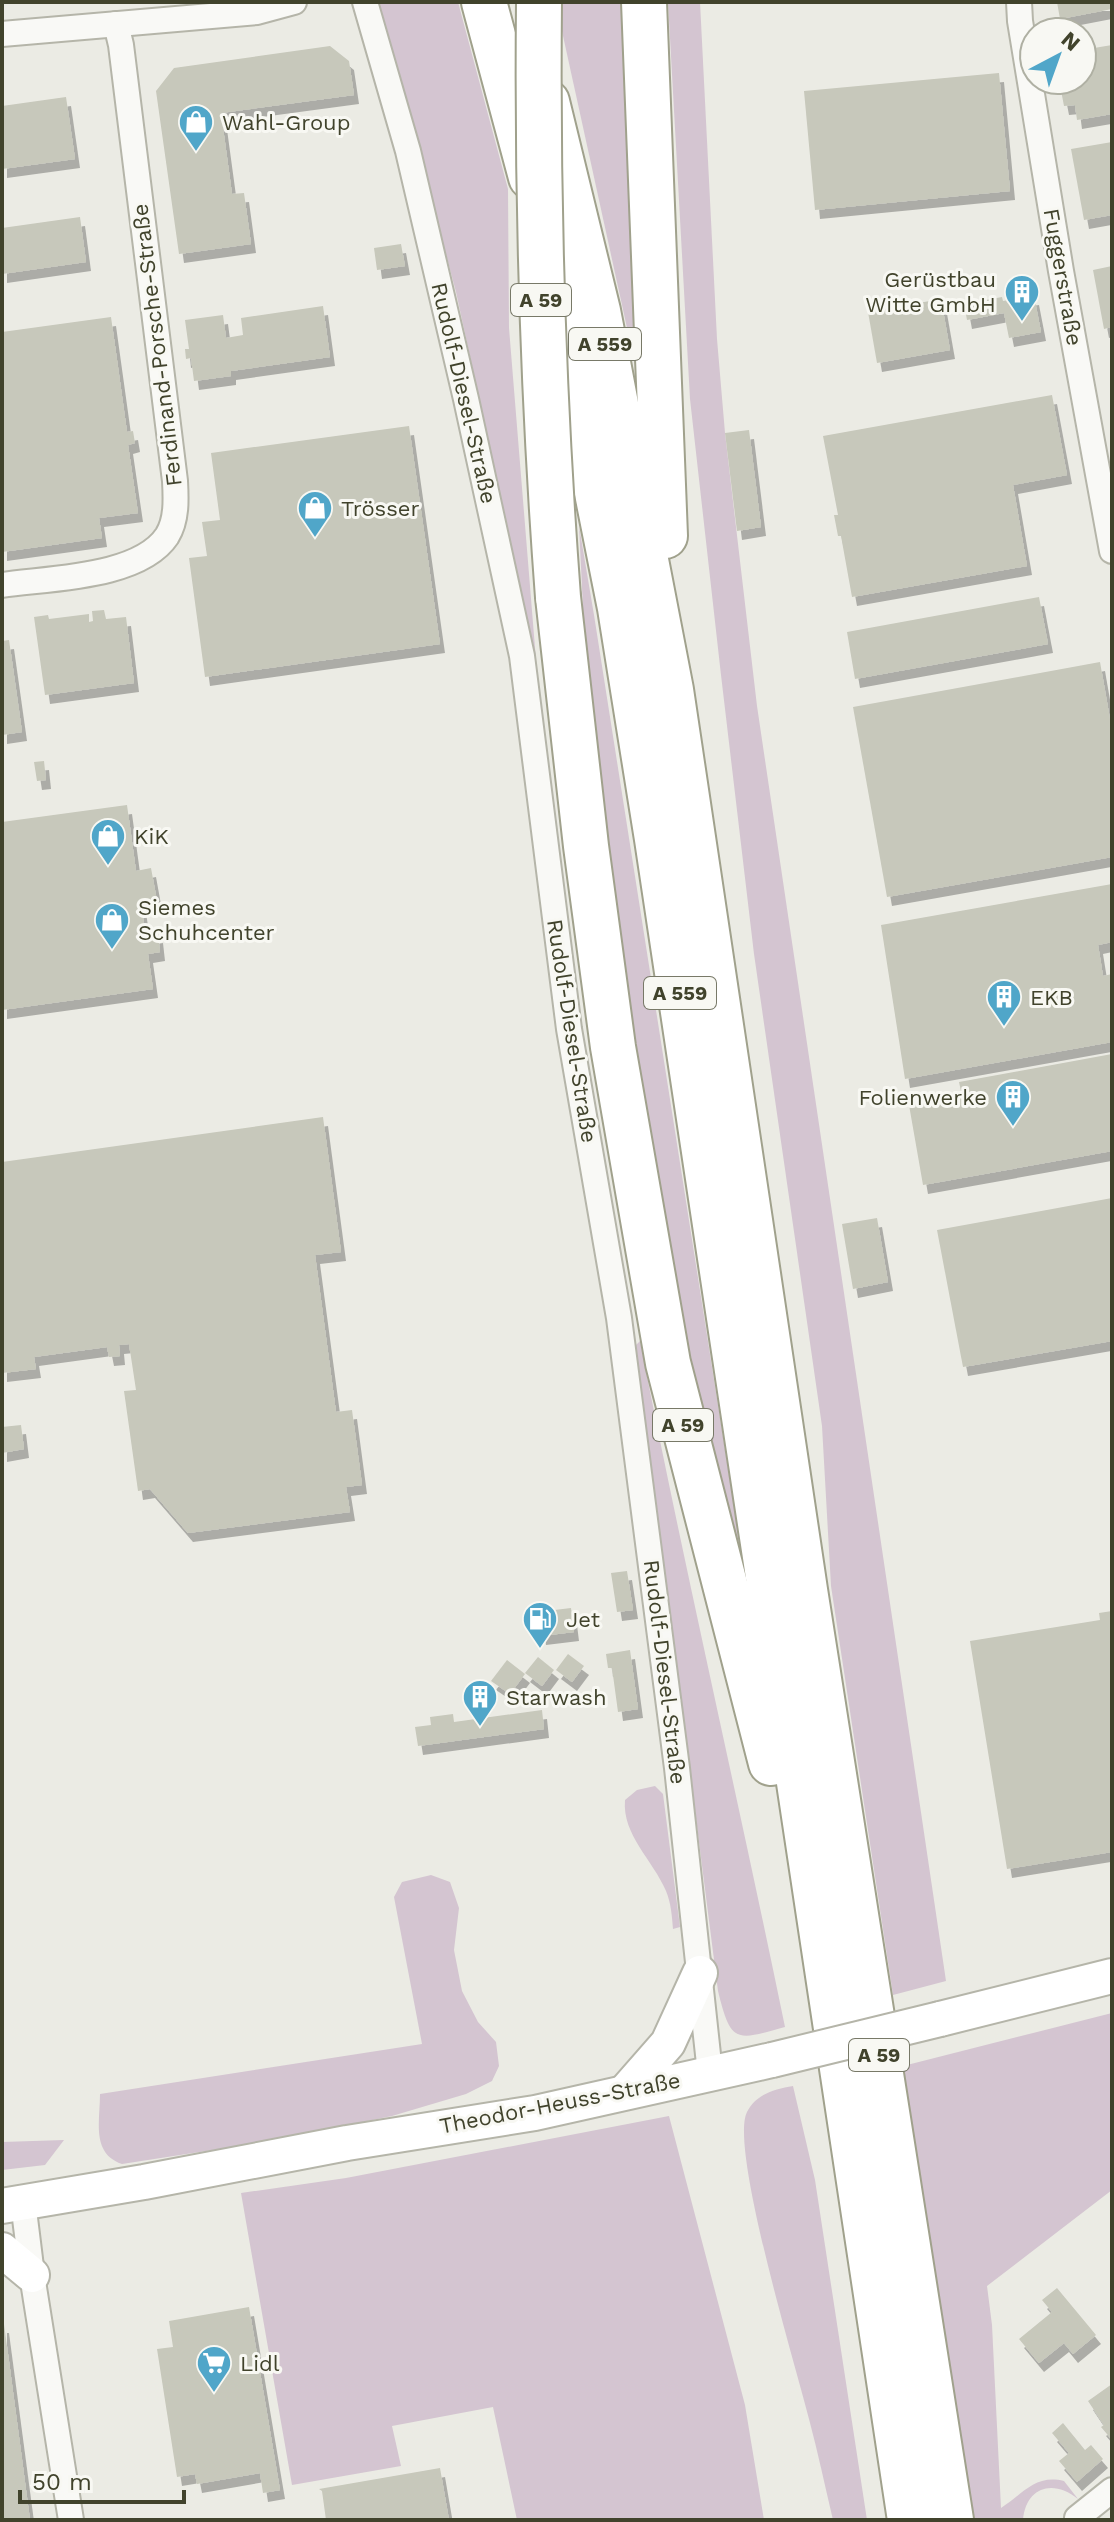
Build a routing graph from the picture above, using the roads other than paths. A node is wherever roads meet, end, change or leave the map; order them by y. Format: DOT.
graph roads {
  1 [pos="291,2"];
  2 [pos="365,2"];
  3 [pos="484,2"];
  4 [pos="523,2"];
  5 [pos="539,2"];
  6 [pos="644,2"];
  7 [pos="1019,2"];
  8 [pos="116,24"];
  9 [pos="2,34"];
  10 [pos="1112,551"];
  11 [pos="2,585"];
  12 [pos="671,690"];
  13 [pos="700,1973"];
  14 [pos="1112,1976"];
  15 [pos="830,1994"];
  16 [pos="710,2073"];
  17 [pos="626,2091"];
  18 [pos="13,2204"];
  19 [pos="2,2250"];
  20 [pos="32,2275"];
  21 [pos="1112,2490"];
  22 [pos="1077,2518"];
  23 [pos="71,2520"];
  24 [pos="910,2520"];
  25 [pos="951,2520"];
  1 -- 8 [label="street"];
  2 -- 13 [label="street, Rudolf-Diesel-Straße"];
  3 -- 15 [label="highway, A 559"];
  4 -- 12 [label="highway, A 559"];
  5 -- 15 [label="highway, A 59, bridge"];
  6 -- 12 [label="highway, A 59"];
  7 -- 10 [label="street, Fuggerstraße"];
  8 -- 9 [label="street"];
  8 -- 11 [label="street, Ferdinand-Porsche-Straße"];
  12 -- 25 [label="highway, A 59"];
  13 -- 16 [label="street, Rudolf-Diesel-Straße"];
  13 -- 17 [label="main road"];
  14 -- 16 [label="main road, Theodor-Heuss-Straße, bridge"];
  15 -- 24 [label="highway, A 59"];
  16 -- 17 [label="main road, Theodor-Heuss-Straße"];
  17 -- 18 [label="main road, Theodor-Heuss-Straße"];
  18 -- 20 [label="street"];
  19 -- 20 [label="main road"];
  20 -- 23 [label="street"];
  21 -- 22 [label="street"];
}
